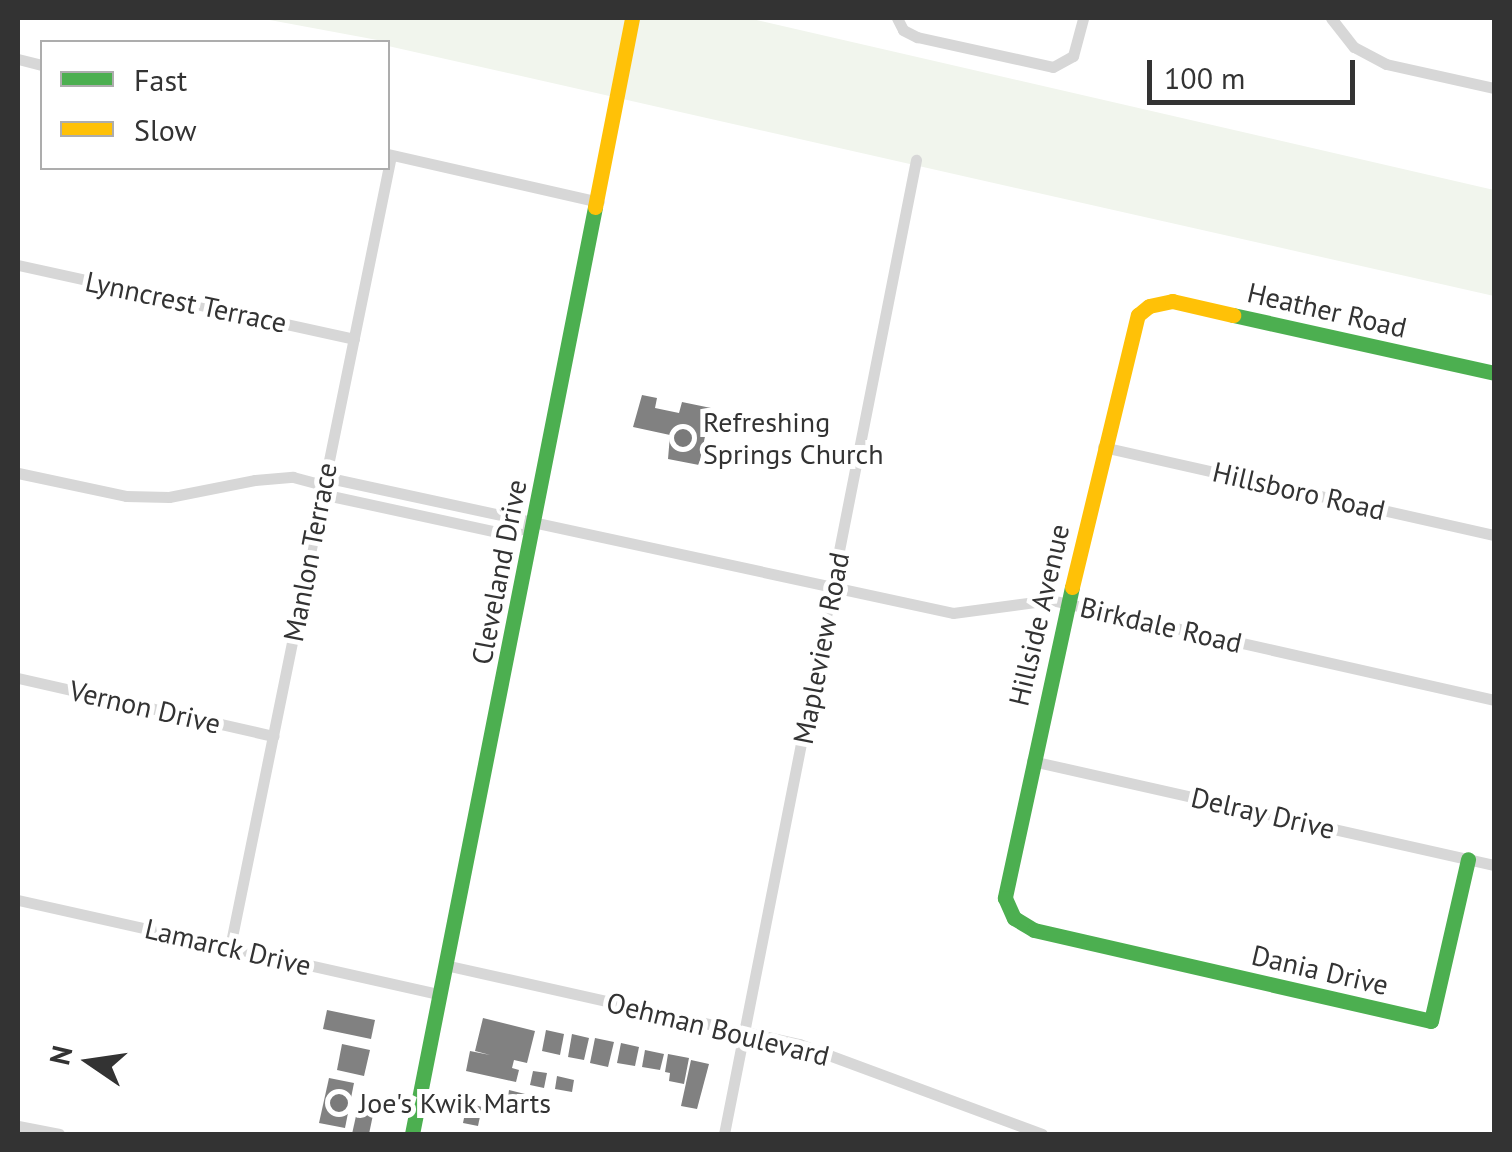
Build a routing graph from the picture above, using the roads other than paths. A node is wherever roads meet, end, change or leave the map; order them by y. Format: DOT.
graph roads {
  1 [pos="632,18"];
  2 [pos="896,18"];
  3 [pos="1083,18"];
  4 [pos="1330,18"];
  5 [pos="1494,88"];
  6 [pos="390,154"];
  7 [pos="916,160"];
  8 [pos="386,170"];
  9 [pos="599,202"];
  10 [pos="18,265"];
  11 [pos="1149,306"];
  12 [pos="354,339"];
  13 [pos="1494,373"];
  14 [pos="1103,448"];
  15 [pos="18,473"];
  16 [pos="323,485"];
  17 [pos="422,498"];
  18 [pos="419,514"];
  19 [pos="533,525"];
  20 [pos="1494,535"];
  21 [pos="833,586"];
  22 [pos="1068,604"];
  23 [pos="18,678"];
  24 [pos="1494,700"];
  25 [pos="274,736"];
  26 [pos="1032,761"];
  27 [pos="1468,859"];
  28 [pos="1494,865"];
  29 [pos="18,900"];
  30 [pos="1034,930"];
  31 [pos="230,948"];
  32 [pos="445,965"];
  33 [pos="439,994"];
  34 [pos="745,1030"];
  35 [pos="18,1126"];
  36 [pos="60,1134"];
  37 [pos="412,1134"];
  38 [pos="724,1134"];
  39 [pos="1042,1134"];
  1 -- 9 [label="street, Cleveland Drive"];
  2 -- 3 [label="street"];
  4 -- 5 [label="street"];
  6 -- 9 [label="street"];
  7 -- 21 [label="street, Mapleview Road"];
  8 -- 12 [label="street, Manlon Terrace"];
  9 -- 19 [label="street, Cleveland Drive"];
  10 -- 12 [label="street, Lynncrest Terrace"];
  11 -- 13 [label="street, Heather Road"];
  11 -- 14 [label="street, Hillside Avenue"];
  12 -- 16 [label="street, Manlon Terrace"];
  14 -- 20 [label="street, Hillsboro Road"];
  14 -- 22 [label="street, Hillside Avenue"];
  15 -- 16 [label="street"];
  16 -- 17 [label="street"];
  16 -- 18 [label="street"];
  16 -- 25 [label="street, Manlon Terrace"];
  17 -- 18 [label="street"];
  17 -- 19 [label="street"];
  18 -- 19 [label="street"];
  19 -- 21 [label="street, Birkdale Road"];
  19 -- 32 [label="street, Cleveland Drive"];
  21 -- 22 [label="street, Birkdale Road"];
  21 -- 34 [label="street, Mapleview Road"];
  22 -- 24 [label="street, Birkdale Road"];
  22 -- 26 [label="street, Hillside Avenue"];
  23 -- 25 [label="street, Vernon Drive"];
  25 -- 31 [label="street, Manlon Terrace"];
  26 -- 27 [label="street, Delray Drive"];
  26 -- 30 [label="street, Hillside Avenue"];
  27 -- 28 [label="street, Delray Drive"];
  27 -- 30 [label="street, Dania Drive"];
  29 -- 31 [label="street, Lamarck Drive"];
  31 -- 33 [label="street, Lamarck Drive"];
  32 -- 33 [label="street, Cleveland Drive"];
  32 -- 34 [label="street, Oehman Boulevard"];
  33 -- 37 [label="street, Cleveland Drive"];
  34 -- 38 [label="street, Mapleview Road"];
  34 -- 39 [label="street, Oehman Boulevard"];
  35 -- 36 [label="street"];
}
